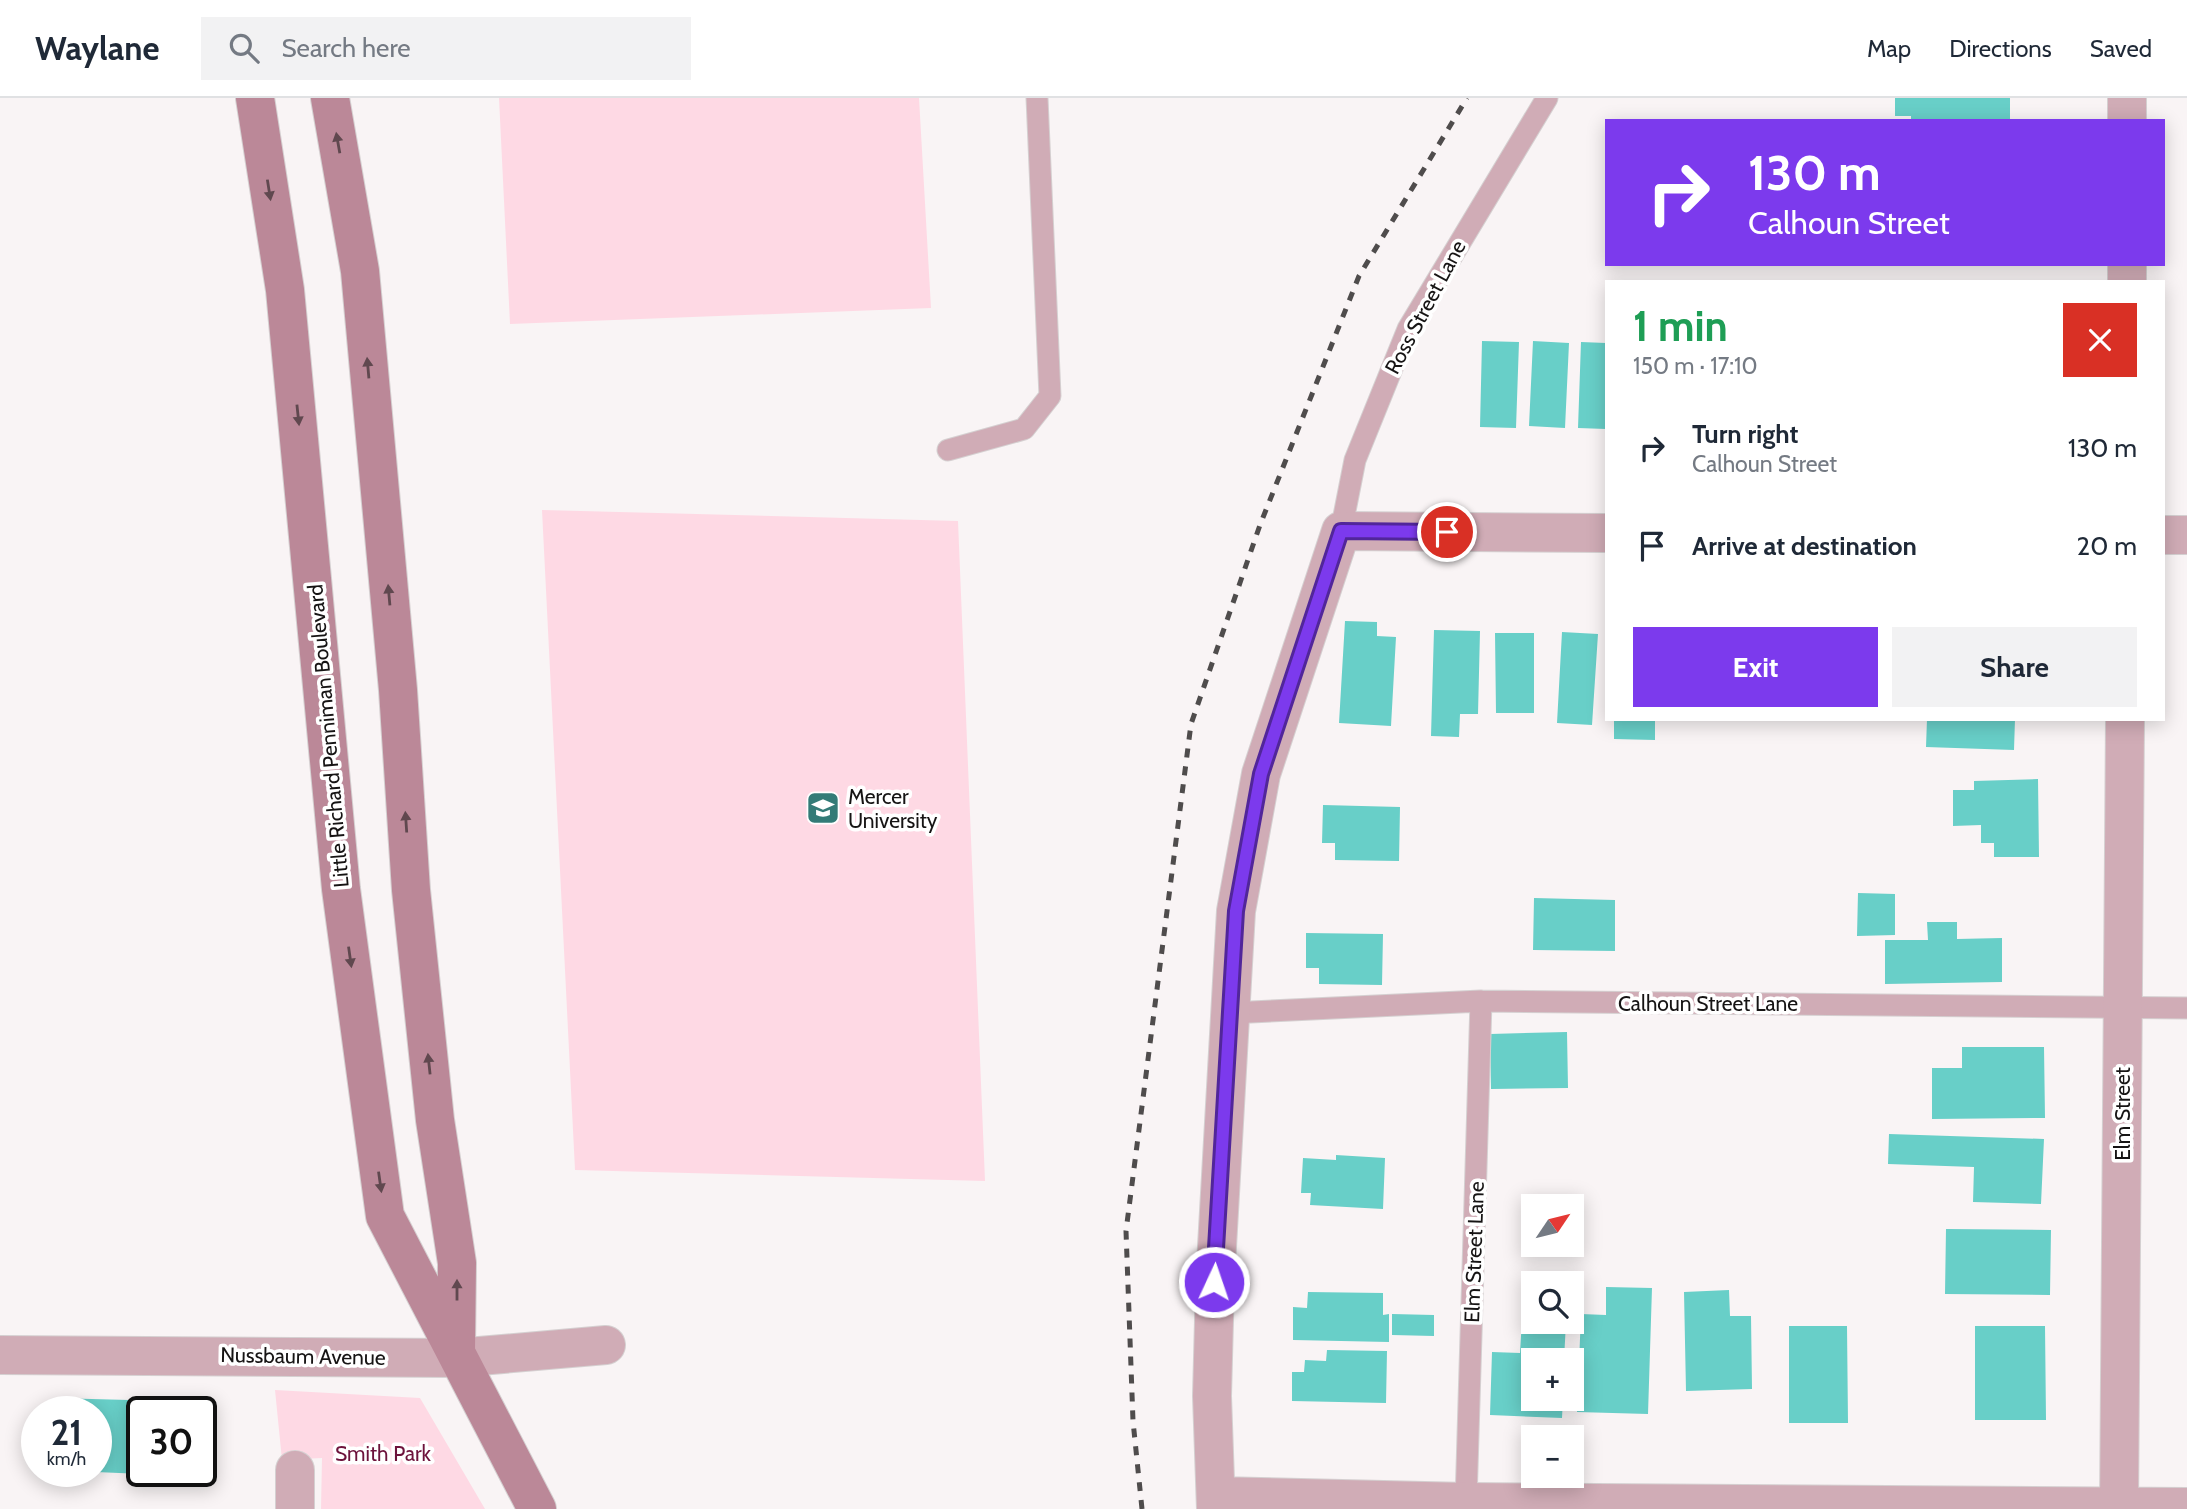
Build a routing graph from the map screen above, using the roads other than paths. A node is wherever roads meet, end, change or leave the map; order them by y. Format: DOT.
graph roads {
  1 [pos="255,98"];
  2 [pos="330,98"];
  3 [pos="1037,98"];
  4 [pos="1547,98"];
  5 [pos="2127,98"];
  6 [pos="2127,119"];
  7 [pos="948,450"];
  8 [pos="1341,531"];
  9 [pos="1605,533"];
  10 [pos="2165,535"];
  11 [pos="2187,535"];
  12 [pos="2125,721"];
  13 [pos="1481,1001"];
  14 [pos="2123,1006"];
  15 [pos="2187,1008"];
  16 [pos="1230,1013"];
  17 [pos="606,1345"];
  18 [pos="0,1355"];
  19 [pos="456,1358"];
  20 [pos="295,1470"];
  21 [pos="1466,1502"];
  22 [pos="1216,1503"];
  23 [pos="2187,1507"];
  24 [pos="2119,1508"];
  25 [pos="295,1509"];
  26 [pos="537,1509"];
  1 -- 19 [label="street, Little Richard Penniman Boulevard, one-way"];
  19 -- 2 [label="street, Little Richard Penniman Boulevard, one-way"];
  3 -- 7 [label="lane"];
  4 -- 8 [label="lane, Ross Street Lane"];
  5 -- 6 [label="street"];
  8 -- 9 [label="street"];
  8 -- 16 [label="street"];
  10 -- 11 [label="street"];
  12 -- 14 [label="street, Elm Street"];
  13 -- 14 [label="lane, Calhoun Street Lane"];
  13 -- 16 [label="lane, Calhoun Street Lane"];
  13 -- 21 [label="lane, Elm Street Lane"];
  14 -- 15 [label="lane, Calhoun Street Lane"];
  14 -- 24 [label="street, Elm Street"];
  16 -- 22 [label="street"];
  17 -- 19 [label="street, Nussbaum Avenue"];
  18 -- 19 [label="street, Nussbaum Avenue"];
  19 -- 26 [label="street, Little Richard Penniman Boulevard"];
  20 -- 25 [label="street"];
  21 -- 22 [label="street"];
  21 -- 24 [label="street"];
  23 -- 24 [label="street"];
}
